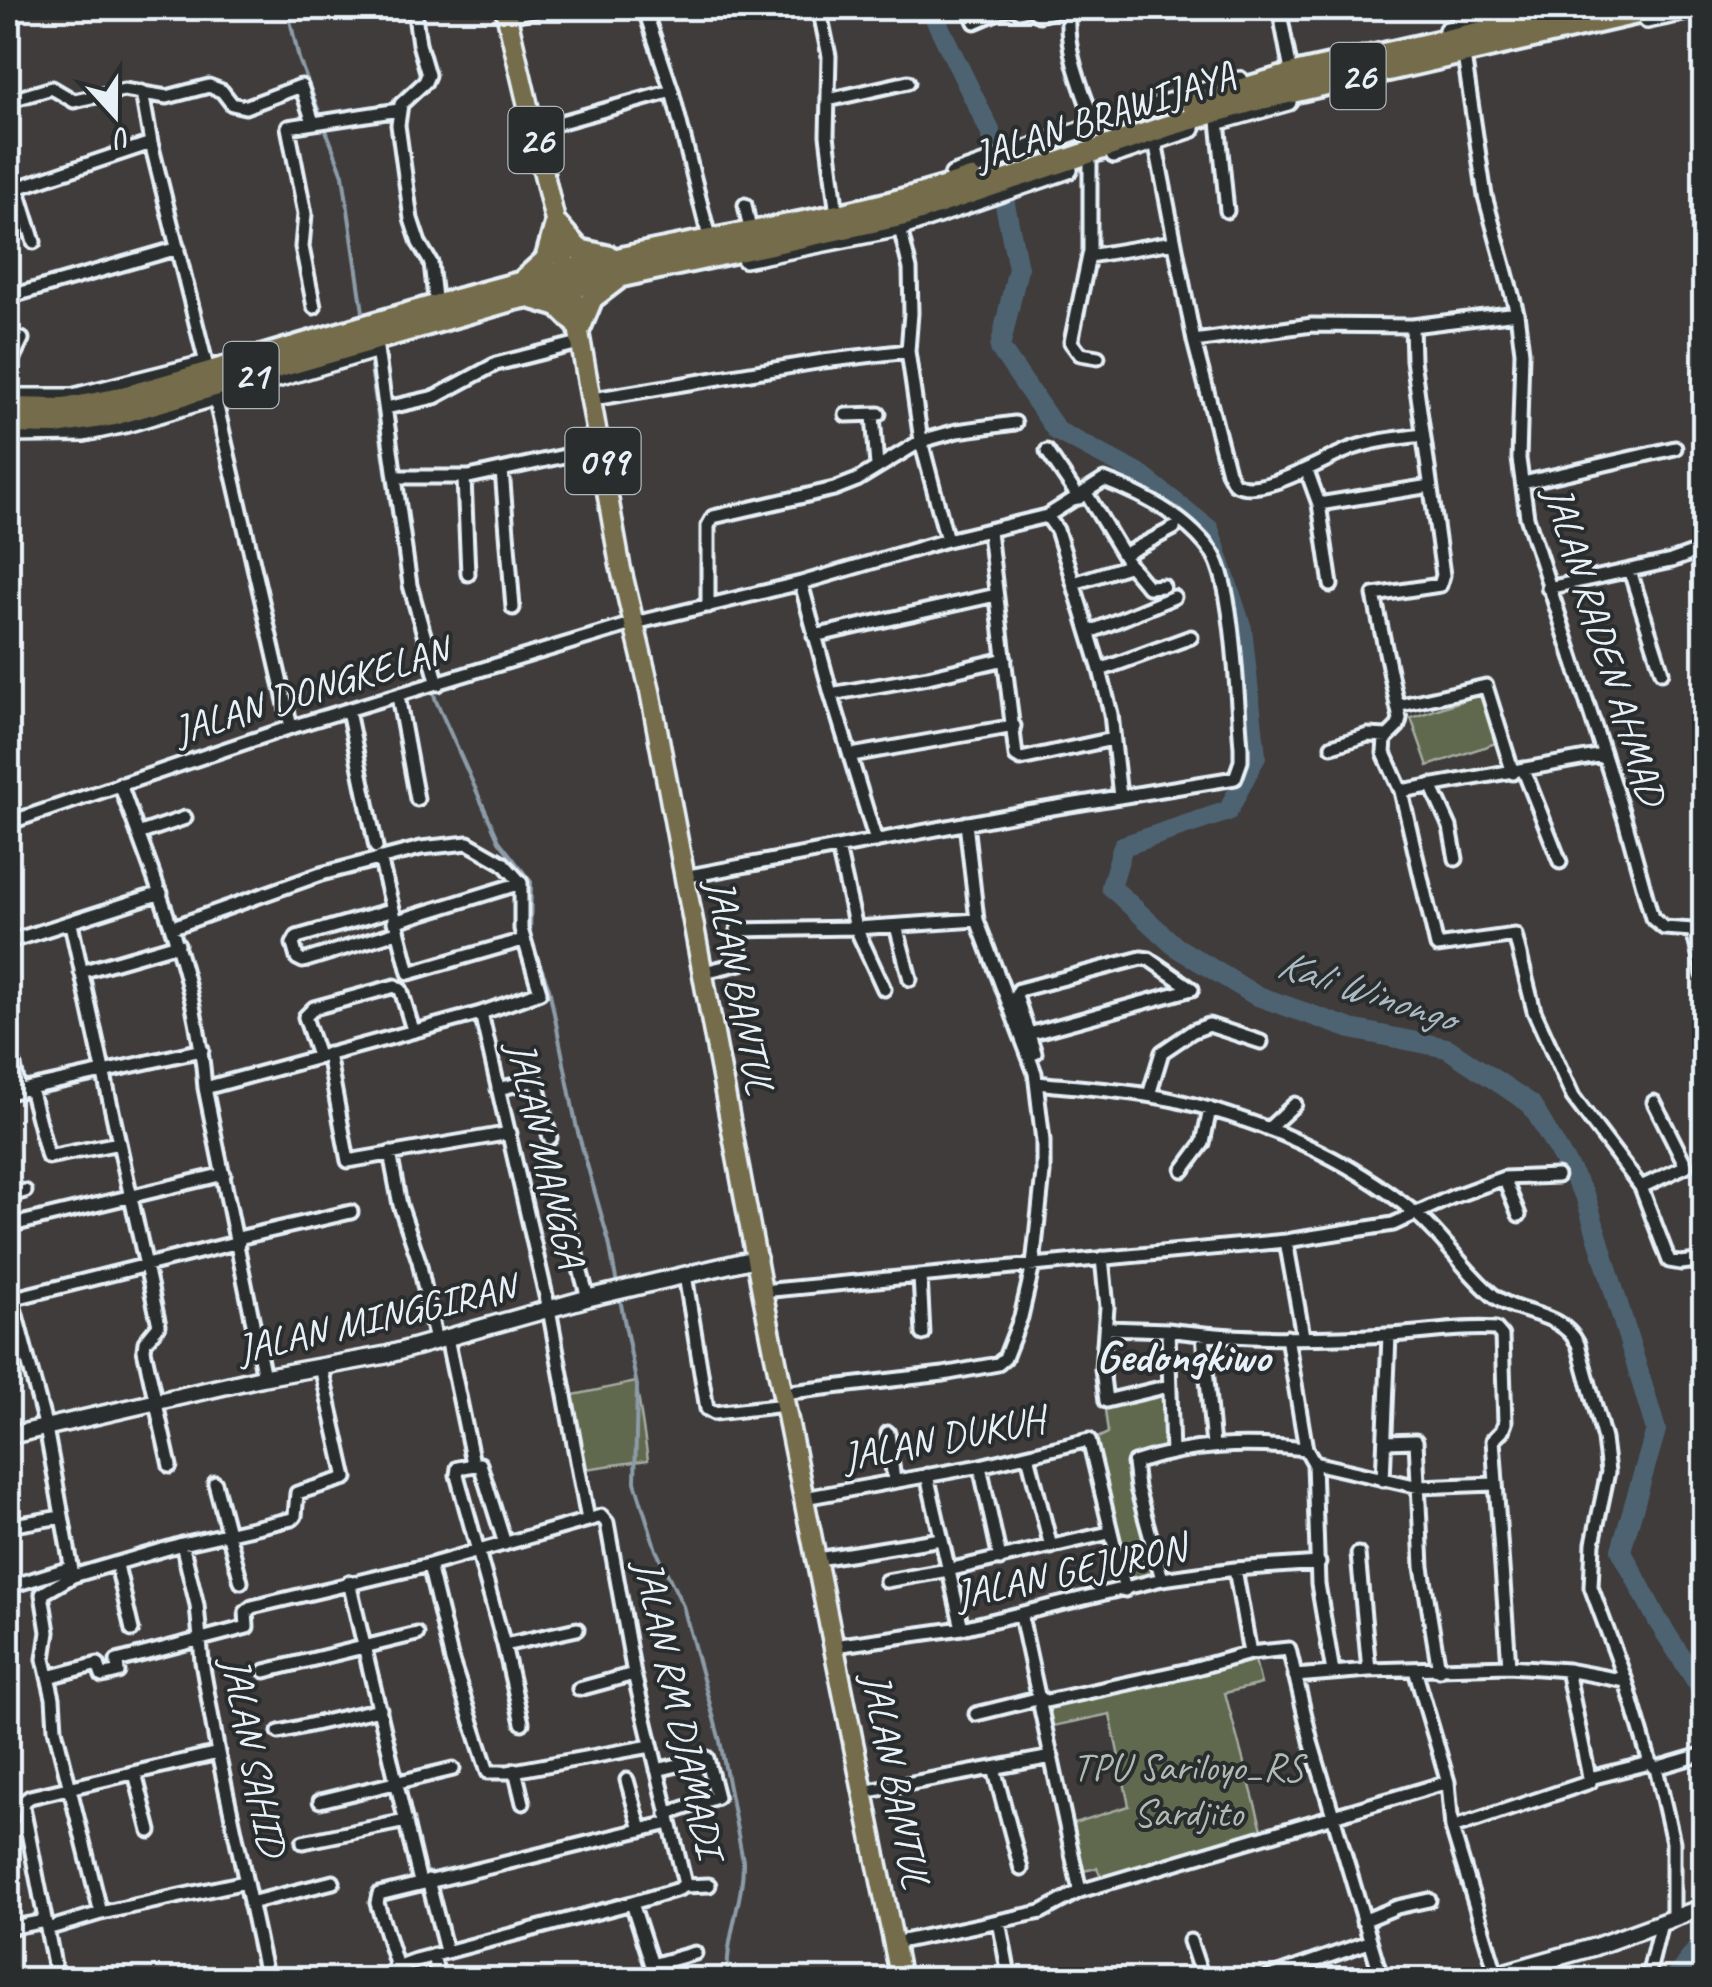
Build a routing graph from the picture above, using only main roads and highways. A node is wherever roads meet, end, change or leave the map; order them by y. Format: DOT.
graph roads {
  1 [pos="1589,8"];
  2 [pos="1659,8"];
  3 [pos="506,12"];
  4 [pos="1059,156"];
  5 [pos="959,191"];
  6 [pos="556,224"];
  7 [pos="664,259"];
  8 [pos="622,267"];
  9 [pos="571,286"];
  10 [pos="522,290"];
  11 [pos="581,334"];
  12 [pos="8,408"];
  13 [pos="9,434"];
  14 [pos="901,1980"];
  1 -- 4 [label="highway, JALAN BRAWIJAYA / 26"];
  2 -- 4 [label="highway, JALAN BRAWIJAYA / 26"];
  3 -- 6 [label="main road, JALAN BANTUL / 26"];
  4 -- 5 [label="highway, JALAN BRAWIJAYA / 26"];
  5 -- 7 [label="highway, JALAN BRAWIJAYA / 26"];
  5 -- 7 [label="highway, JALAN BRAWIJAYA / 26"];
  6 -- 8 [label="highway"];
  6 -- 9 [label="main road, JALAN BANTUL / 26"];
  6 -- 10 [label="highway"];
  7 -- 8 [label="highway, JALAN BRAWIJAYA / 26"];
  8 -- 9 [label="highway, JALAN BRAWIJAYA / 26"];
  8 -- 11 [label="highway"];
  9 -- 10 [label="highway, 21"];
  9 -- 11 [label="main road, JALAN BANTUL / 099"];
  10 -- 11 [label="highway"];
  10 -- 12 [label="highway, 21"];
  10 -- 13 [label="highway, 21"];
  11 -- 14 [label="main road, JALAN BANTUL / 099"];
}
